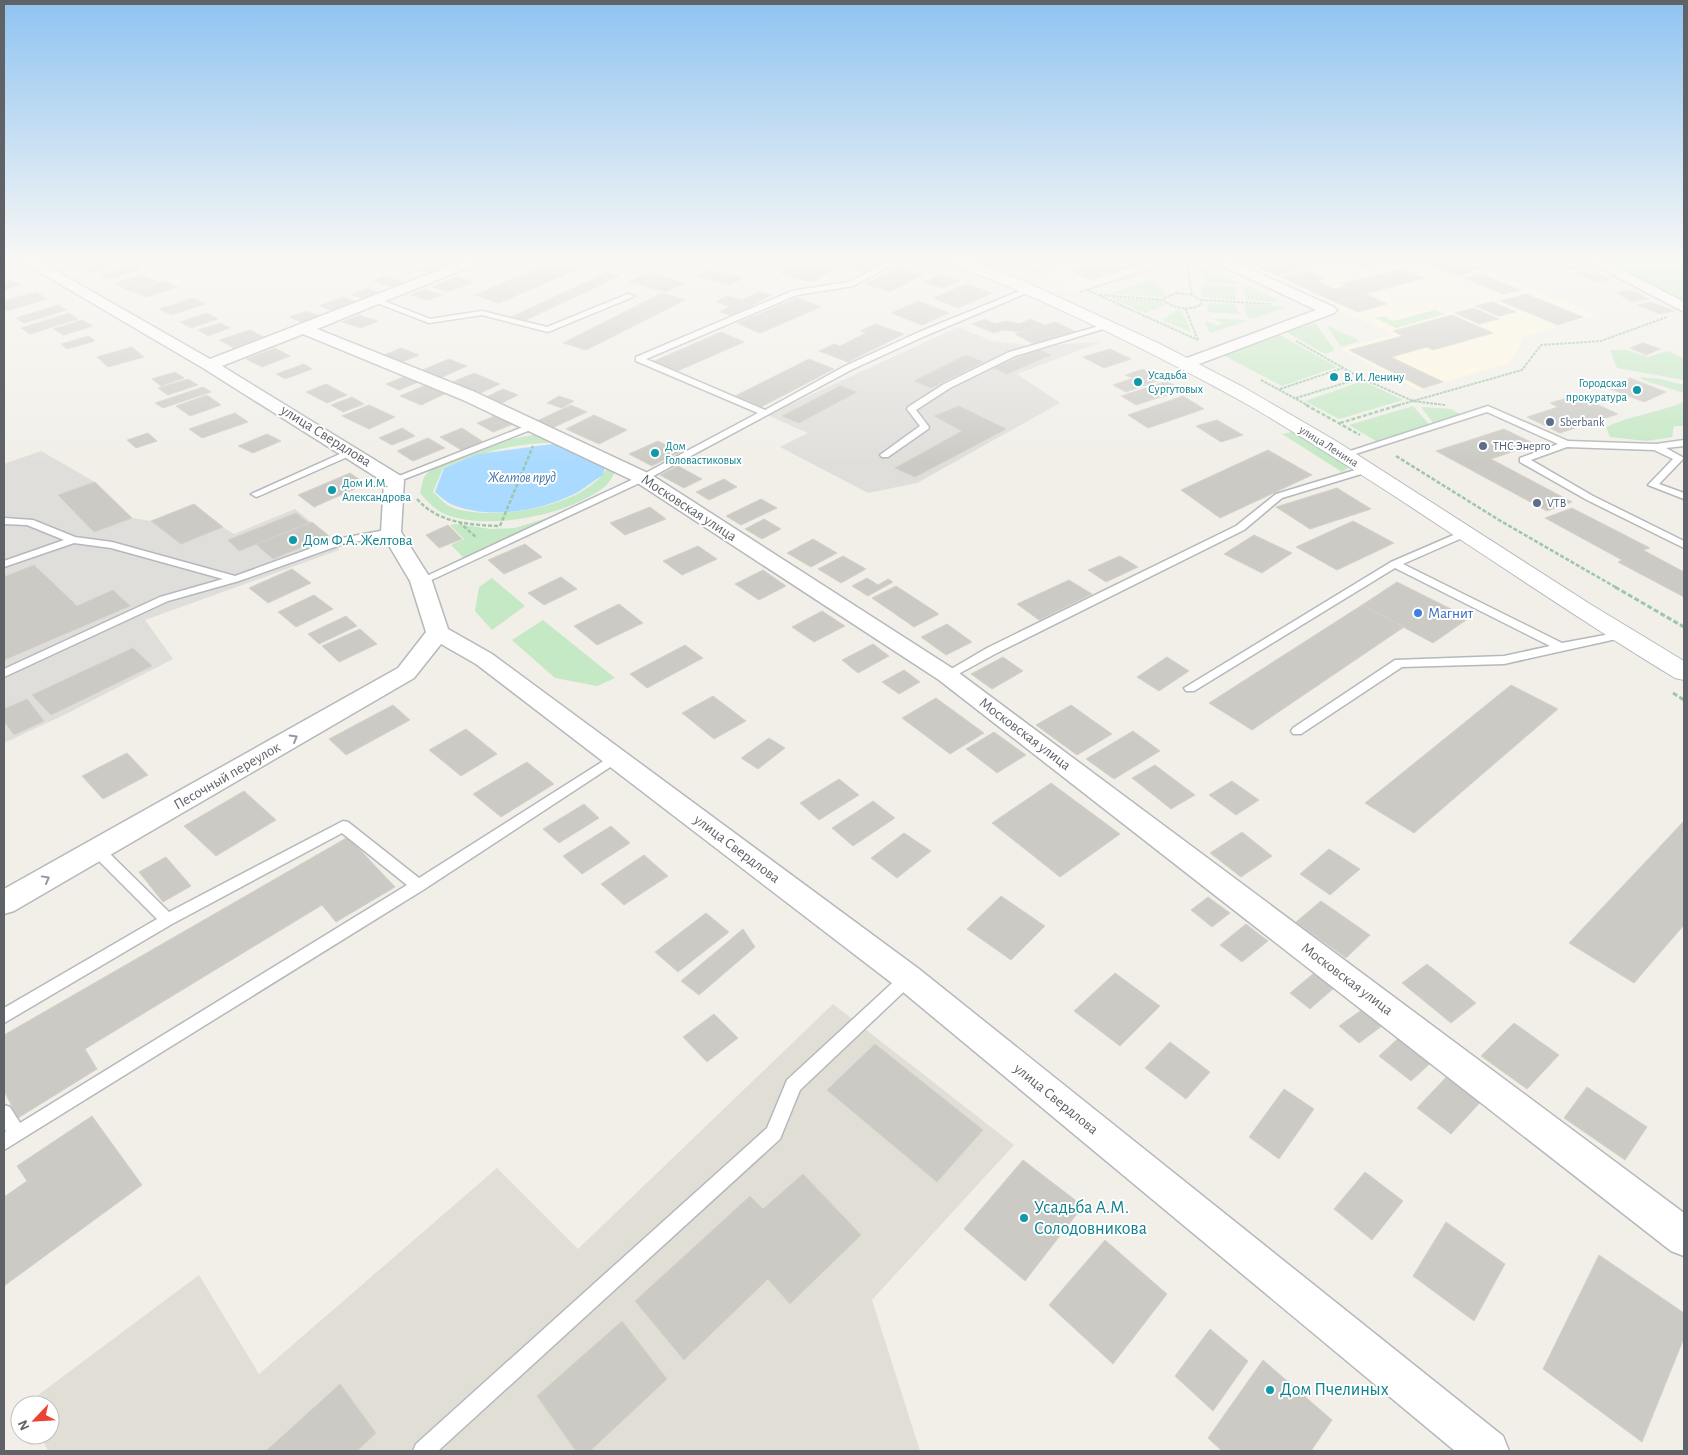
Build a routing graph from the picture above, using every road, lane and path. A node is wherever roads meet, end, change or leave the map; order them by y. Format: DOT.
graph roads {
  1 [pos="145,328"];
  2 [pos="307,328"];
  3 [pos="540,328"];
  4 [pos="553,328"];
  5 [pos="713,328"];
  6 [pos="938,328"];
  7 [pos="1102,328"];
  8 [pos="1113,328"];
  9 [pos="1171,328"];
  10 [pos="1194,328"];
  11 [pos="1282,328"];
  12 [pos="1637,328"];
  13 [pos="304,329"];
  14 [pos="1276,330"];
  15 [pos="1185,364"];
  16 [pos="210,365"];
  17 [pos="1343,368"];
  18 [pos="1361,378"];
  19 [pos="1279,389"];
  20 [pos="1296,398"];
  21 [pos="1413,401"];
  22 [pos="1488,409"];
  23 [pos="765,413"];
  24 [pos="536,432"];
  25 [pos="1309,434"];
  26 [pos="1684,443"];
  27 [pos="1566,444"];
  28 [pos="1656,447"];
  29 [pos="351,452"];
  30 [pos="885,455"];
  31 [pos="1343,455"];
  32 [pos="1365,470"];
  33 [pos="406,476"];
  34 [pos="644,478"];
  35 [pos="256,494"];
  36 [pos="1684,496"];
  37 [pos="506,514"];
  38 [pos="4,521"];
  39 [pos="459,521"];
  40 [pos="509,525"];
  41 [pos="391,532"];
  42 [pos="1465,533"];
  43 [pos="73,540"];
  44 [pos="1684,545"];
  45 [pos="490,550"];
  46 [pos="4,564"];
  47 [pos="1395,564"];
  48 [pos="235,578"];
  49 [pos="421,581"];
  50 [pos="438,633"];
  51 [pos="1621,635"];
  52 [pos="1561,647"];
  53 [pos="1684,672"];
  54 [pos="4,673"];
  55 [pos="947,675"];
  56 [pos="1190,688"];
  57 [pos="1297,731"];
  58 [pos="616,756"];
  59 [pos="98,851"];
  60 [pos="418,886"];
  61 [pos="4,903"];
  62 [pos="167,920"];
  63 [pos="908,978"];
  64 [pos="4,1016"];
  65 [pos="4,1113"];
  66 [pos="10,1138"];
  67 [pos="1684,1238"];
  68 [pos="423,1451"];
  69 [pos="1488,1451"];
  1 -- 16 [label="street, улица Свердлова"];
  2 -- 13 [label="street"];
  3 -- 4 [label="lane"];
  5 -- 23 [label="lane"];
  6 -- 23 [label="lane"];
  7 -- 30 [label="lane"];
  8 -- 15 [label="main road, улица Ленина"];
  9 -- 10 [label="path"];
  11 -- 14 [label="street"];
  12 -- 21 [label="path"];
  13 -- 16 [label="street"];
  13 -- 24 [label="street, Московская улица"];
  14 -- 15 [label="street"];
  14 -- 17 [label="path"];
  15 -- 25 [label="main road, улица Ленина"];
  16 -- 29 [label="street, улица Свердлова"];
  17 -- 18 [label="path"];
  17 -- 19 [label="path"];
  18 -- 20 [label="path"];
  18 -- 21 [label="path"];
  21 -- 22 [label="path"];
  21 -- 25 [label="path"];
  22 -- 27 [label="lane"];
  22 -- 31 [label="lane"];
  23 -- 34 [label="lane"];
  24 -- 33 [label="lane"];
  24 -- 34 [label="street, Московская улица"];
  24 -- 37 [label="path"];
  25 -- 31 [label="main road, улица Ленина"];
  26 -- 28 [label="lane"];
  27 -- 28 [label="lane"];
  27 -- 44 [label="lane"];
  28 -- 36 [label="lane"];
  29 -- 33 [label="street, улица Свердлова"];
  29 -- 35 [label="lane"];
  31 -- 32 [label="main road, улица Ленина"];
  32 -- 42 [label="main road, улица Ленина"];
  32 -- 55 [label="lane"];
  33 -- 39 [label="path"];
  33 -- 41 [label="street"];
  34 -- 45 [label="lane"];
  34 -- 55 [label="street, Московская улица"];
  38 -- 43 [label="lane"];
  39 -- 40 [label="path"];
  39 -- 45 [label="path"];
  41 -- 48 [label="lane"];
  41 -- 49 [label="street"];
  42 -- 47 [label="lane"];
  42 -- 51 [label="main road, улица Ленина"];
  43 -- 46 [label="lane"];
  43 -- 48 [label="lane"];
  45 -- 49 [label="lane"];
  47 -- 52 [label="lane"];
  47 -- 56 [label="lane"];
  48 -- 54 [label="lane"];
  49 -- 50 [label="street"];
  50 -- 58 [label="street, улица Свердлова"];
  59 -- 50 [label="street, Песочный переулок, one-way"];
  51 -- 52 [label="lane"];
  51 -- 53 [label="main road, улица Ленина"];
  52 -- 57 [label="lane"];
  55 -- 67 [label="street, Московская улица"];
  58 -- 60 [label="lane"];
  58 -- 63 [label="street, улица Свердлова"];
  61 -- 59 [label="street, Песочный переулок, one-way"];
  59 -- 62 [label="lane"];
  60 -- 62 [label="lane"];
  60 -- 66 [label="lane"];
  62 -- 64 [label="lane"];
  63 -- 68 [label="lane"];
  63 -- 69 [label="street, улица Свердлова"];
  65 -- 66 [label="lane"];
}
